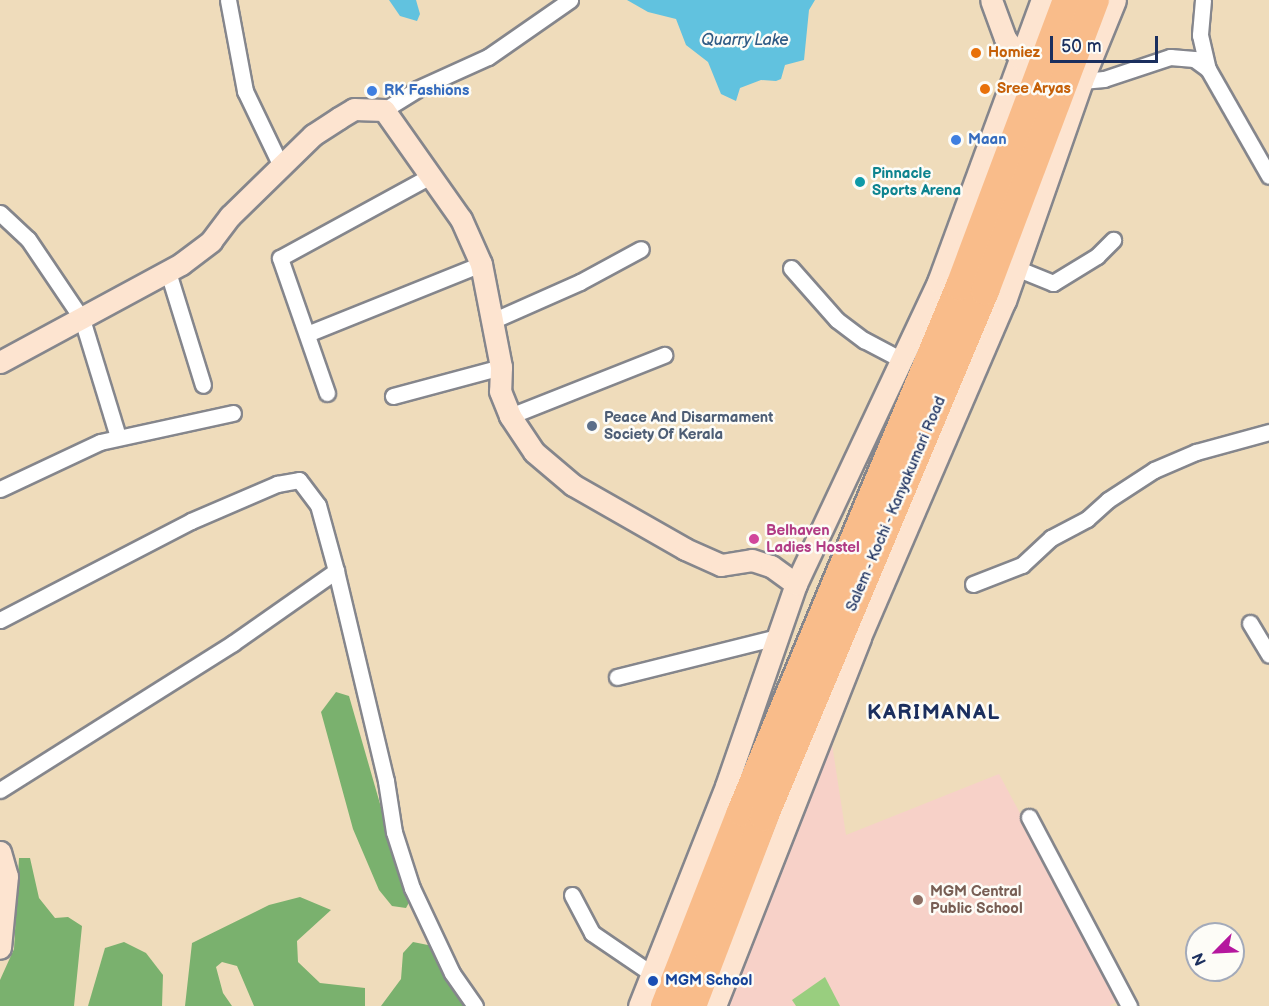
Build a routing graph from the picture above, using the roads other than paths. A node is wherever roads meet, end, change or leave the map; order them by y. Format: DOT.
graph roads {
  1 [pos="228,0"];
  2 [pos="570,0"];
  3 [pos="991,0"];
  4 [pos="1042,0"];
  5 [pos="1067,0"];
  6 [pos="1095,0"];
  7 [pos="1115,0"];
  8 [pos="1203,0"];
  9 [pos="1208,69"];
  10 [pos="1050,75"];
  11 [pos="384,110"];
  12 [pos="1269,141"];
  13 [pos="1254,147"];
  14 [pos="281,166"];
  15 [pos="432,176"];
  16 [pos="1269,176"];
  17 [pos="0,213"];
  18 [pos="1113,240"];
  19 [pos="641,249"];
  20 [pos="481,264"];
  21 [pos="791,268"];
  22 [pos="1016,268"];
  23 [pos="168,272"];
  24 [pos="82,319"];
  25 [pos="492,321"];
  26 [pos="307,334"];
  27 [pos="664,355"];
  28 [pos="900,359"];
  29 [pos="0,362"];
  30 [pos="501,367"];
  31 [pos="203,385"];
  32 [pos="327,393"];
  33 [pos="393,396"];
  34 [pos="233,413"];
  35 [pos="510,416"];
  36 [pos="1269,432"];
  37 [pos="118,438"];
  38 [pos="0,489"];
  39 [pos="336,571"];
  40 [pos="796,584"];
  41 [pos="973,584"];
  42 [pos="0,620"];
  43 [pos="1250,623"];
  44 [pos="778,637"];
  45 [pos="1269,655"];
  46 [pos="617,677"];
  47 [pos="0,790"];
  48 [pos="1029,818"];
  49 [pos="0,852"];
  50 [pos="572,895"];
  51 [pos="0,948"];
  52 [pos="652,974"];
  53 [pos="475,1006"];
  54 [pos="639,1006"];
  55 [pos="665,1006"];
  56 [pos="692,1006"];
  57 [pos="715,1006"];
  58 [pos="1129,1006"];
  1 -- 14 [label="street"];
  2 -- 11 [label="street"];
  3 -- 10 [label="street"];
  4 -- 10 [label="street"];
  5 -- 10 [label="highway, Salem - Kochi - Kanyakumari Road"];
  6 -- 10 [label="highway, Salem - Kochi - Kanyakumari Road"];
  7 -- 10 [label="street"];
  8 -- 9 [label="street"];
  9 -- 10 [label="street"];
  9 -- 13 [label="street"];
  10 -- 22 [label="street"];
  10 -- 28 [label="street"];
  10 -- 55 [label="highway, Salem - Kochi - Kanyakumari Road"];
  10 -- 56 [label="highway, Salem - Kochi - Kanyakumari Road"];
  11 -- 14 [label="street"];
  11 -- 15 [label="street"];
  12 -- 13 [label="street"];
  13 -- 16 [label="street"];
  14 -- 23 [label="street"];
  15 -- 20 [label="street"];
  15 -- 26 [label="street"];
  17 -- 24 [label="street"];
  18 -- 22 [label="street"];
  19 -- 25 [label="street"];
  20 -- 25 [label="street"];
  20 -- 26 [label="street"];
  21 -- 28 [label="street"];
  22 -- 57 [label="street"];
  23 -- 24 [label="street"];
  23 -- 31 [label="street"];
  24 -- 29 [label="street"];
  24 -- 37 [label="street"];
  25 -- 30 [label="street"];
  26 -- 32 [label="street"];
  27 -- 35 [label="street"];
  28 -- 40 [label="street"];
  30 -- 33 [label="street"];
  30 -- 35 [label="street"];
  34 -- 37 [label="street"];
  35 -- 40 [label="street"];
  36 -- 41 [label="street"];
  37 -- 38 [label="street"];
  39 -- 42 [label="street"];
  39 -- 47 [label="street"];
  39 -- 53 [label="street"];
  40 -- 44 [label="street"];
  43 -- 45 [label="street"];
  44 -- 46 [label="street"];
  44 -- 52 [label="street"];
  48 -- 58 [label="street"];
  49 -- 51 [label="street"];
  50 -- 52 [label="street"];
  52 -- 54 [label="street"];
}
